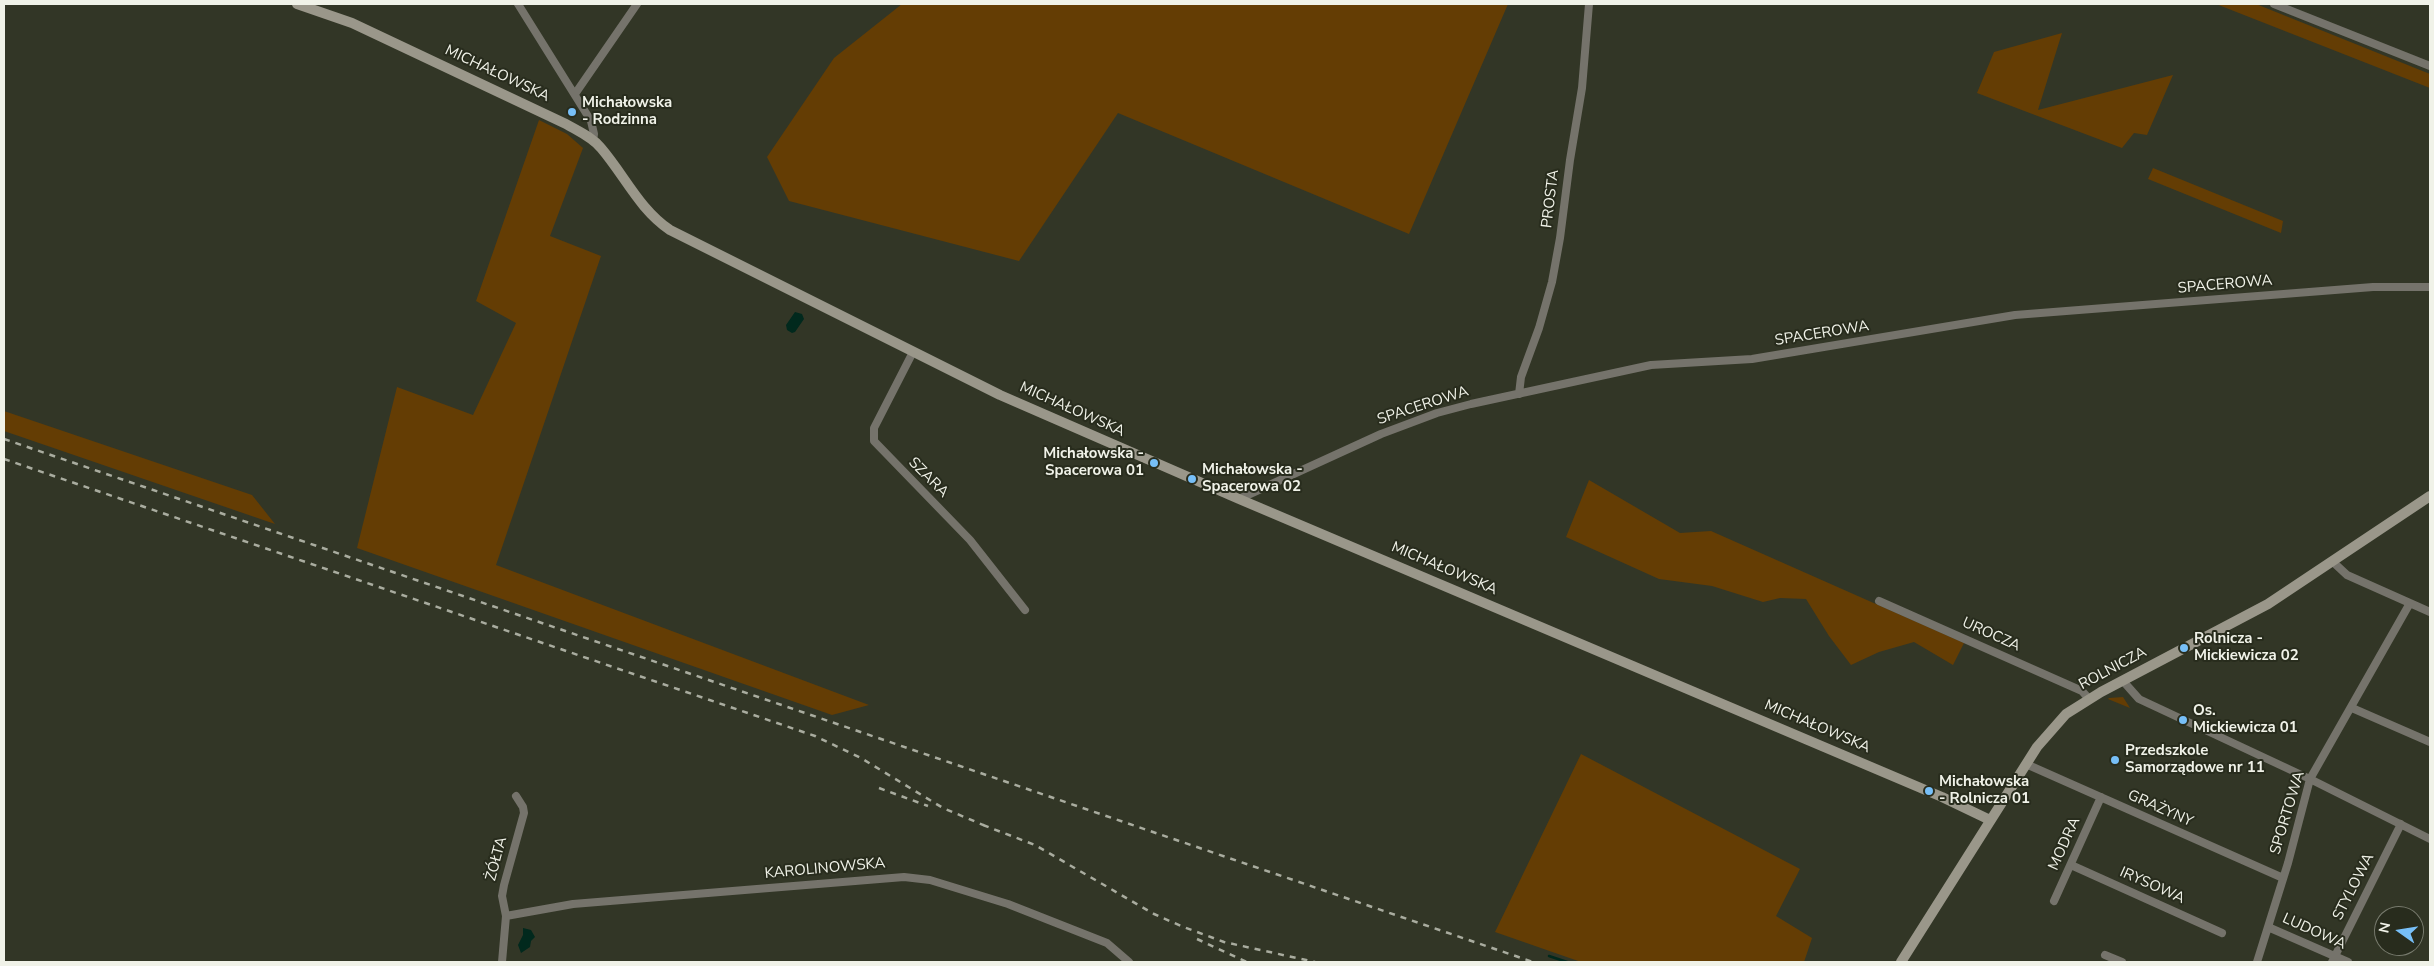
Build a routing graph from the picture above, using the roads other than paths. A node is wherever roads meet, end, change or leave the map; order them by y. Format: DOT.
graph roads {
  1 [pos="297,4"];
  2 [pos="518,4"];
  3 [pos="637,4"];
  4 [pos="1589,4"];
  5 [pos="2274,4"];
  6 [pos="2430,66"];
  7 [pos="575,94"];
  8 [pos="593,141"];
  9 [pos="2430,287"];
  10 [pos="913,352"];
  11 [pos="1519,394"];
  12 [pos="2430,496"];
  13 [pos="1238,499"];
  14 [pos="2333,562"];
  15 [pos="1880,601"];
  16 [pos="2410,603"];
  17 [pos="1025,610"];
  18 [pos="2430,612"];
  19 [pos="2123,681"];
  20 [pos="2088,699"];
  21 [pos="2352,708"];
  22 [pos="2430,742"];
  23 [pos="2026,764"];
  24 [pos="2310,779"];
  25 [pos="516,796"];
  26 [pos="2100,797"];
  27 [pos="1990,820"];
  28 [pos="2401,824"];
  29 [pos="2430,839"];
  30 [pos="2071,864"];
  31 [pos="2283,878"];
  32 [pos="2054,901"];
  33 [pos="506,916"];
  34 [pos="2268,927"];
  35 [pos="2222,933"];
  36 [pos="2105,955"];
  37 [pos="2333,959"];
  38 [pos="502,962"];
  39 [pos="1129,962"];
  40 [pos="1901,962"];
  41 [pos="2122,962"];
  42 [pos="2257,962"];
  43 [pos="2348,962"];
  1 -- 8 [label="street, MICHAŁOWSKA"];
  2 -- 7 [label="street"];
  3 -- 7 [label="street"];
  4 -- 11 [label="street, PROSTA"];
  5 -- 6 [label="street"];
  7 -- 8 [label="street"];
  8 -- 10 [label="street, MICHAŁOWSKA"];
  9 -- 11 [label="street, SPACEROWA"];
  10 -- 13 [label="street, MICHAŁOWSKA"];
  10 -- 17 [label="street, SZARA"];
  11 -- 13 [label="street, SPACEROWA"];
  12 -- 14 [label="street, ROLNICZA"];
  13 -- 27 [label="street, MICHAŁOWSKA"];
  14 -- 16 [label="street"];
  14 -- 19 [label="street, ROLNICZA"];
  15 -- 20 [label="street, UROCZA"];
  16 -- 18 [label="street"];
  16 -- 21 [label="street, SPORTOWA"];
  19 -- 20 [label="street, ROLNICZA"];
  19 -- 24 [label="street"];
  20 -- 23 [label="street, ROLNICZA"];
  21 -- 22 [label="street"];
  21 -- 24 [label="street, SPORTOWA"];
  23 -- 26 [label="street, GRAŻYNY"];
  23 -- 27 [label="street, ROLNICZA"];
  24 -- 28 [label="street"];
  24 -- 31 [label="street, SPORTOWA"];
  25 -- 33 [label="street, ŻÓŁTA"];
  26 -- 30 [label="street, MODRA"];
  26 -- 31 [label="street, GRAŻYNY"];
  27 -- 40 [label="street, ROLNICZA"];
  28 -- 29 [label="street"];
  28 -- 37 [label="street, STYLOWA"];
  30 -- 32 [label="street, MODRA"];
  30 -- 35 [label="street, IRYSOWA"];
  31 -- 34 [label="street, SPORTOWA"];
  33 -- 38 [label="street, ŻÓŁTA"];
  33 -- 39 [label="street, KAROLINOWSKA"];
  34 -- 37 [label="street, LUDOWA"];
  34 -- 42 [label="street, SPORTOWA"];
  36 -- 41 [label="street"];
  37 -- 43 [label="street, LUDOWA"];
}
